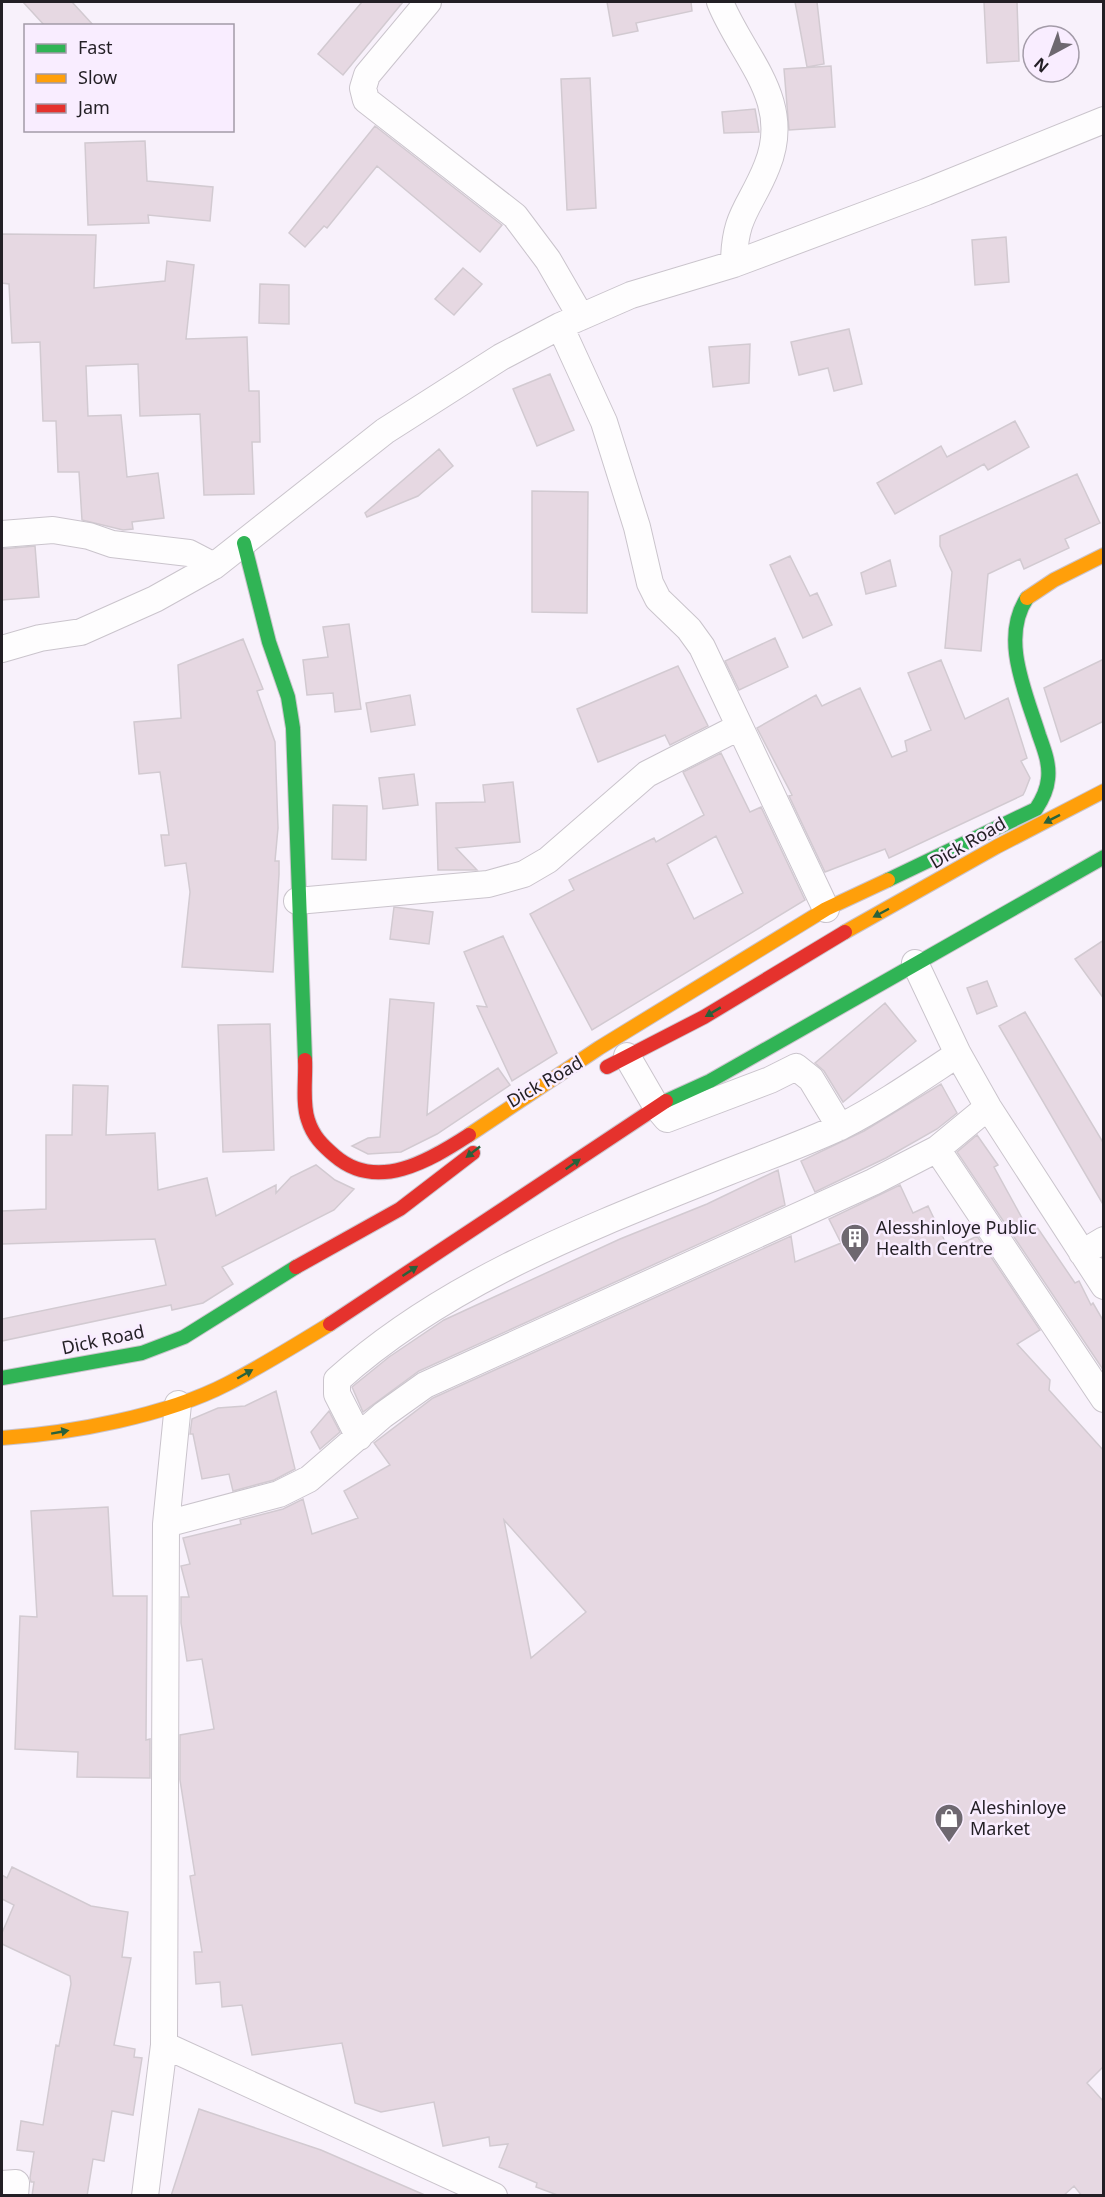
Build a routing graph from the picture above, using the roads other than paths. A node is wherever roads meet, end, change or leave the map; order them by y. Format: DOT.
graph roads {
  1 [pos="428,2"];
  2 [pos="720,2"];
  3 [pos="1104,120"];
  4 [pos="734,264"];
  5 [pos="570,322"];
  6 [pos="2,534"];
  7 [pos="244,543"];
  8 [pos="1104,555"];
  9 [pos="214,566"];
  10 [pos="2,649"];
  11 [pos="739,727"];
  12 [pos="1104,791"];
  13 [pos="1104,857"];
  14 [pos="297,901"];
  15 [pos="825,909"];
  16 [pos="915,963"];
  17 [pos="958,1054"];
  18 [pos="627,1056"];
  19 [pos="599,1072"];
  20 [pos="656,1106"];
  21 [pos="988,1107"];
  22 [pos="532,1111"];
  23 [pos="840,1126"];
  24 [pos="503,1129"];
  25 [pos="484,1144"];
  26 [pos="937,1149"];
  27 [pos="1093,1246"];
  28 [pos="1104,1286"];
  29 [pos="2,1378"];
  30 [pos="1104,1399"];
  31 [pos="178,1404"];
  32 [pos="359,1437"];
  33 [pos="2,1438"];
  34 [pos="166,1524"];
  35 [pos="164,2045"];
  36 [pos="2,2184"];
  37 [pos="15,2196"];
  38 [pos="145,2196"];
  39 [pos="494,2196"];
  1 -- 5 [label="street"];
  2 -- 4 [label="street"];
  3 -- 4 [label="street"];
  4 -- 5 [label="street"];
  5 -- 7 [label="street"];
  5 -- 11 [label="street"];
  6 -- 9 [label="street"];
  7 -- 9 [label="street"];
  7 -- 14 [label="main road"];
  8 -- 15 [label="main road"];
  9 -- 10 [label="street"];
  11 -- 14 [label="street"];
  11 -- 15 [label="street"];
  12 -- 18 [label="main road, Dick Road, one-way"];
  13 -- 16 [label="main road"];
  14 -- 15 [label="main road"];
  16 -- 17 [label="street"];
  16 -- 20 [label="main road"];
  17 -- 21 [label="street"];
  17 -- 23 [label="street"];
  18 -- 19 [label="main road, Dick Road"];
  18 -- 20 [label="street"];
  20 -- 23 [label="street"];
  31 -- 20 [label="main road, one-way"];
  21 -- 26 [label="street"];
  21 -- 27 [label="street"];
  22 -- 24 [label="main road, Dick Road"];
  23 -- 32 [label="street"];
  25 -- 29 [label="main road, Dick Road, one-way"];
  26 -- 30 [label="street"];
  26 -- 32 [label="street"];
  27 -- 28 [label="street"];
  33 -- 31 [label="main road, one-way"];
  31 -- 34 [label="street"];
  32 -- 34 [label="street"];
  34 -- 35 [label="street"];
  35 -- 38 [label="street"];
  35 -- 39 [label="street"];
  36 -- 37 [label="street"];
}
